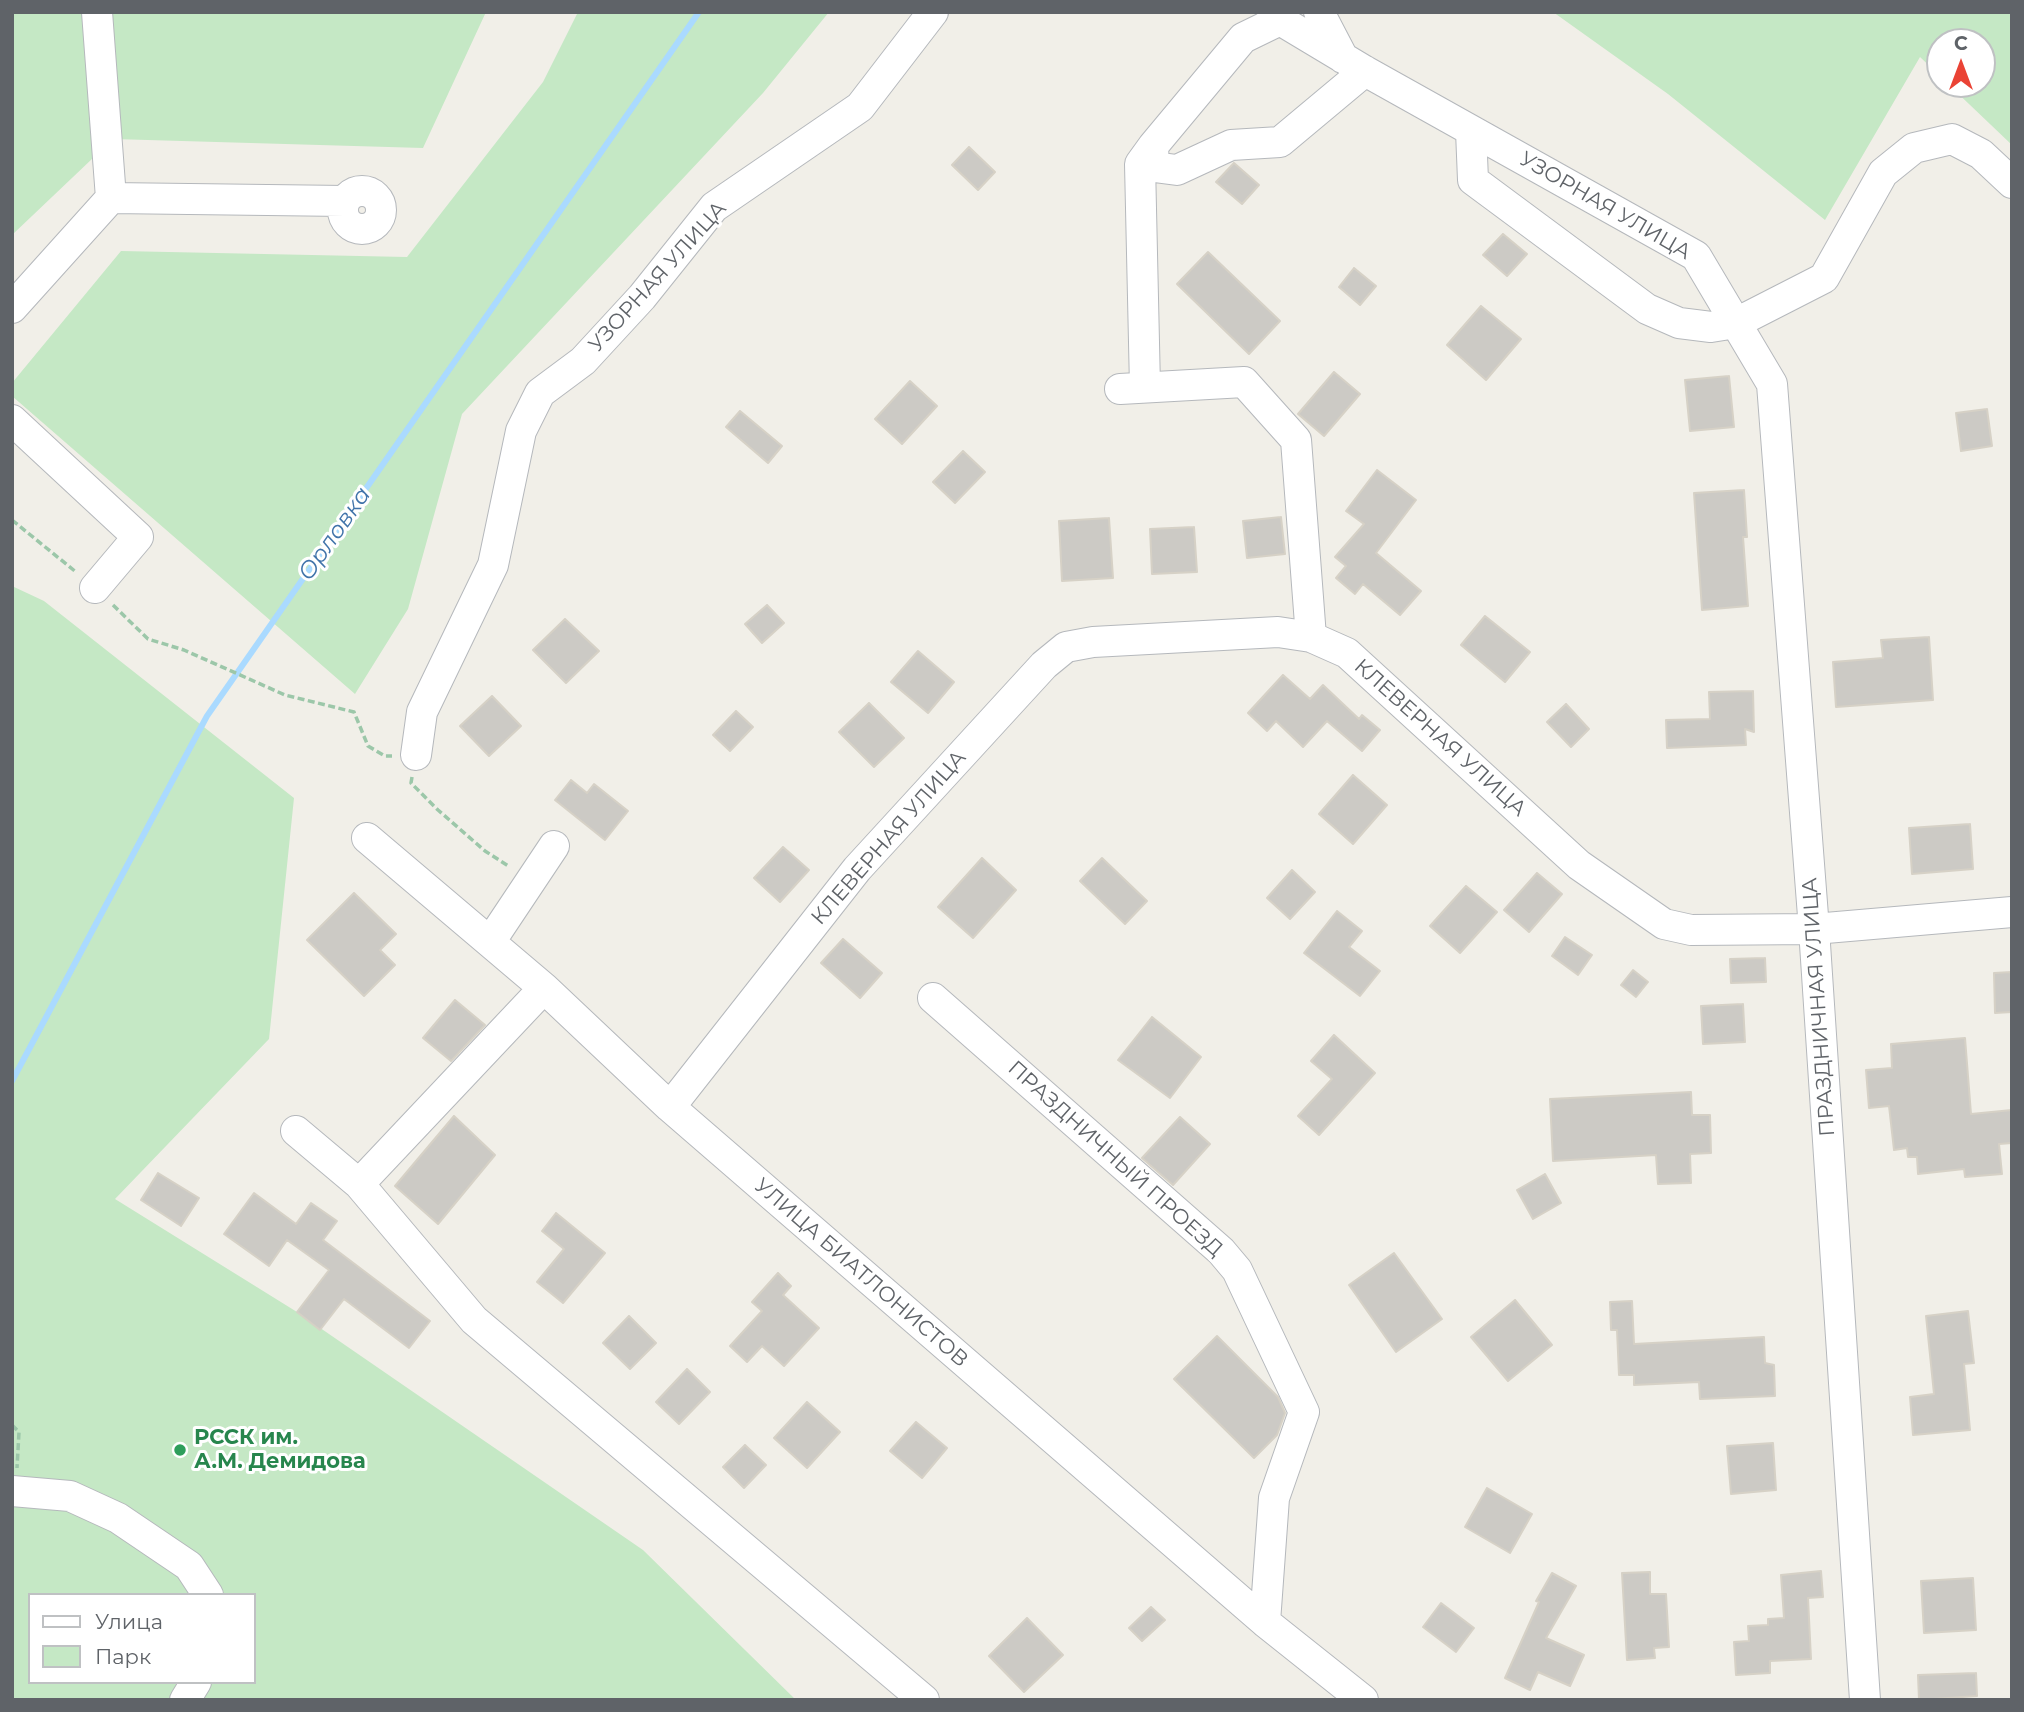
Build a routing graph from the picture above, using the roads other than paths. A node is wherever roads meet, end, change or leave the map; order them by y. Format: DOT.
graph roads {
  1 [pos="97,12"];
  2 [pos="933,12"];
  3 [pos="1319,12"];
  4 [pos="1276,16"];
  5 [pos="1354,65"];
  6 [pos="1471,131"];
  7 [pos="1153,146"];
  8 [pos="2012,183"];
  9 [pos="111,198"];
  10 [pos="345,201"];
  11 [pos="12,308"];
  12 [pos="1737,323"];
  13 [pos="17,435"];
  14 [pos="95,588"];
  15 [pos="1311,637"];
  16 [pos="416,755"];
  17 [pos="367,838"];
  18 [pos="554,846"];
  19 [pos="2012,912"];
  20 [pos="1814,929"];
  21 [pos="490,942"];
  22 [pos="544,988"];
  23 [pos="933,998"];
  24 [pos="670,1108"];
  25 [pos="296,1131"];
  26 [pos="359,1184"];
  27 [pos="14,1491"];
  28 [pos="207,1593"];
  29 [pos="1265,1622"];
  30 [pos="195,1684"];
  31 [pos="185,1700"];
  32 [pos="924,1700"];
  33 [pos="1363,1700"];
  34 [pos="1865,1700"];
  1 -- 9 [label="street"];
  2 -- 16 [label="street, УЗОРНАЯ УЛИЦА"];
  3 -- 5 [label="street"];
  4 -- 5 [label="street, УЗОРНАЯ УЛИЦА"];
  4 -- 7 [label="street"];
  5 -- 6 [label="street, УЗОРНАЯ УЛИЦА"];
  5 -- 7 [label="street"];
  6 -- 12 [label="street, УЗОРНАЯ УЛИЦА"];
  6 -- 12 [label="street"];
  7 -- 15 [label="street"];
  8 -- 12 [label="street"];
  9 -- 10 [label="street"];
  9 -- 11 [label="street"];
  12 -- 20 [label="street, ПРАЗДНИЧНАЯ УЛИЦА"];
  13 -- 14 [label="street"];
  15 -- 20 [label="street, КЛЕВЕРНАЯ УЛИЦА"];
  15 -- 24 [label="street, КЛЕВЕРНАЯ УЛИЦА"];
  17 -- 21 [label="street, УЛИЦА БИАТЛОНИСТОВ"];
  18 -- 21 [label="street"];
  19 -- 20 [label="street, КЛЕВЕРНАЯ УЛИЦА"];
  20 -- 34 [label="street, ПРАЗДНИЧНАЯ УЛИЦА"];
  21 -- 22 [label="street, УЛИЦА БИАТЛОНИСТОВ"];
  22 -- 24 [label="street, УЛИЦА БИАТЛОНИСТОВ"];
  22 -- 26 [label="street"];
  23 -- 29 [label="street, ПРАЗДНИЧНЫЙ ПРОЕЗД"];
  24 -- 29 [label="street, УЛИЦА БИАТЛОНИСТОВ"];
  25 -- 26 [label="street"];
  26 -- 32 [label="street"];
  27 -- 28 [label="street"];
  29 -- 33 [label="street, УЛИЦА БИАТЛОНИСТОВ"];
  30 -- 31 [label="street"];
}
